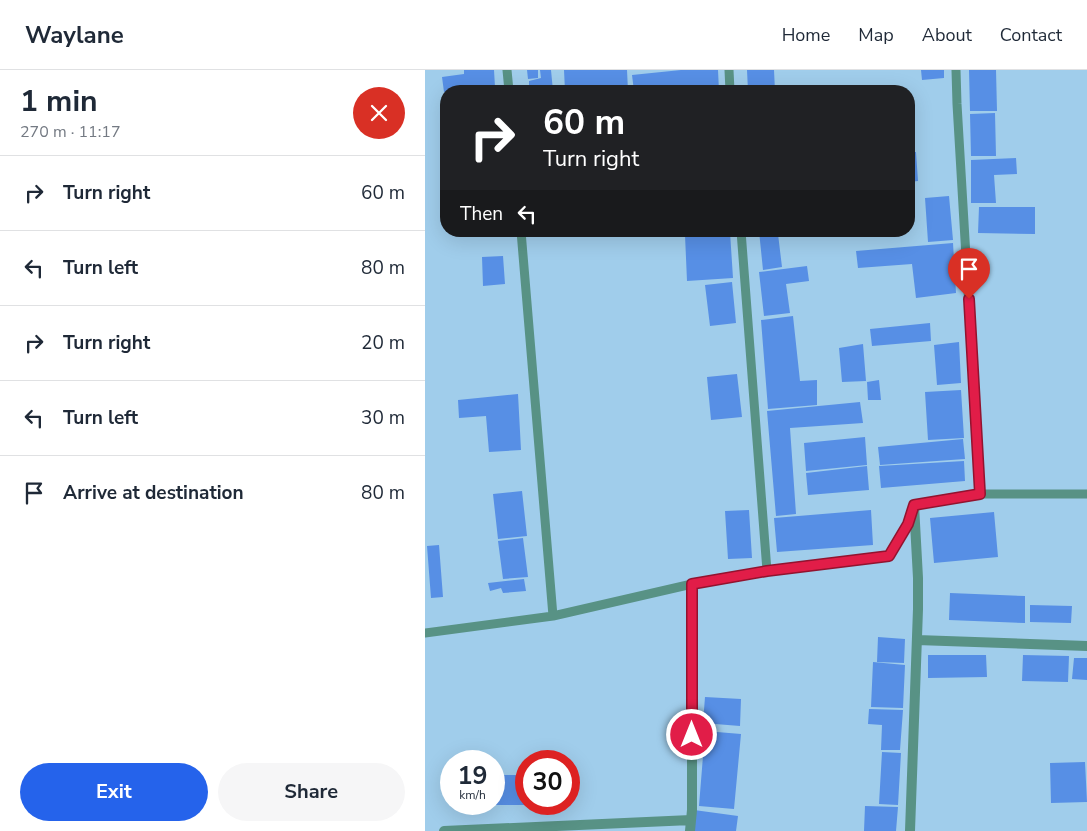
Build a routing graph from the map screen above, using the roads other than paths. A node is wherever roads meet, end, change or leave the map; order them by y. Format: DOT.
graph roads {
  1 [pos="507,70"];
  2 [pos="729,70"];
  3 [pos="956,70"];
  4 [pos="508,85"];
  5 [pos="730,85"];
  6 [pos="521,237"];
  7 [pos="741,237"];
  8 [pos="980,494"];
  9 [pos="1087,494"];
  10 [pos="914,505"];
  11 [pos="767,571"];
  12 [pos="692,584"];
  13 [pos="553,616"];
  14 [pos="425,633"];
  15 [pos="917,640"];
  16 [pos="1087,646"];
  17 [pos="691,826"];
  18 [pos="445,831"];
  19 [pos="910,831"];
  1 -- 4 [label="lane"];
  2 -- 5 [label="lane"];
  3 -- 8 [label="lane"];
  6 -- 13 [label="lane"];
  7 -- 11 [label="lane"];
  8 -- 9 [label="lane"];
  8 -- 10 [label="lane"];
  10 -- 11 [label="lane"];
  10 -- 15 [label="street"];
  11 -- 12 [label="lane"];
  12 -- 13 [label="lane"];
  12 -- 17 [label="street"];
  13 -- 14 [label="lane"];
  15 -- 16 [label="street"];
  15 -- 19 [label="street"];
  17 -- 18 [label="street"];
}
